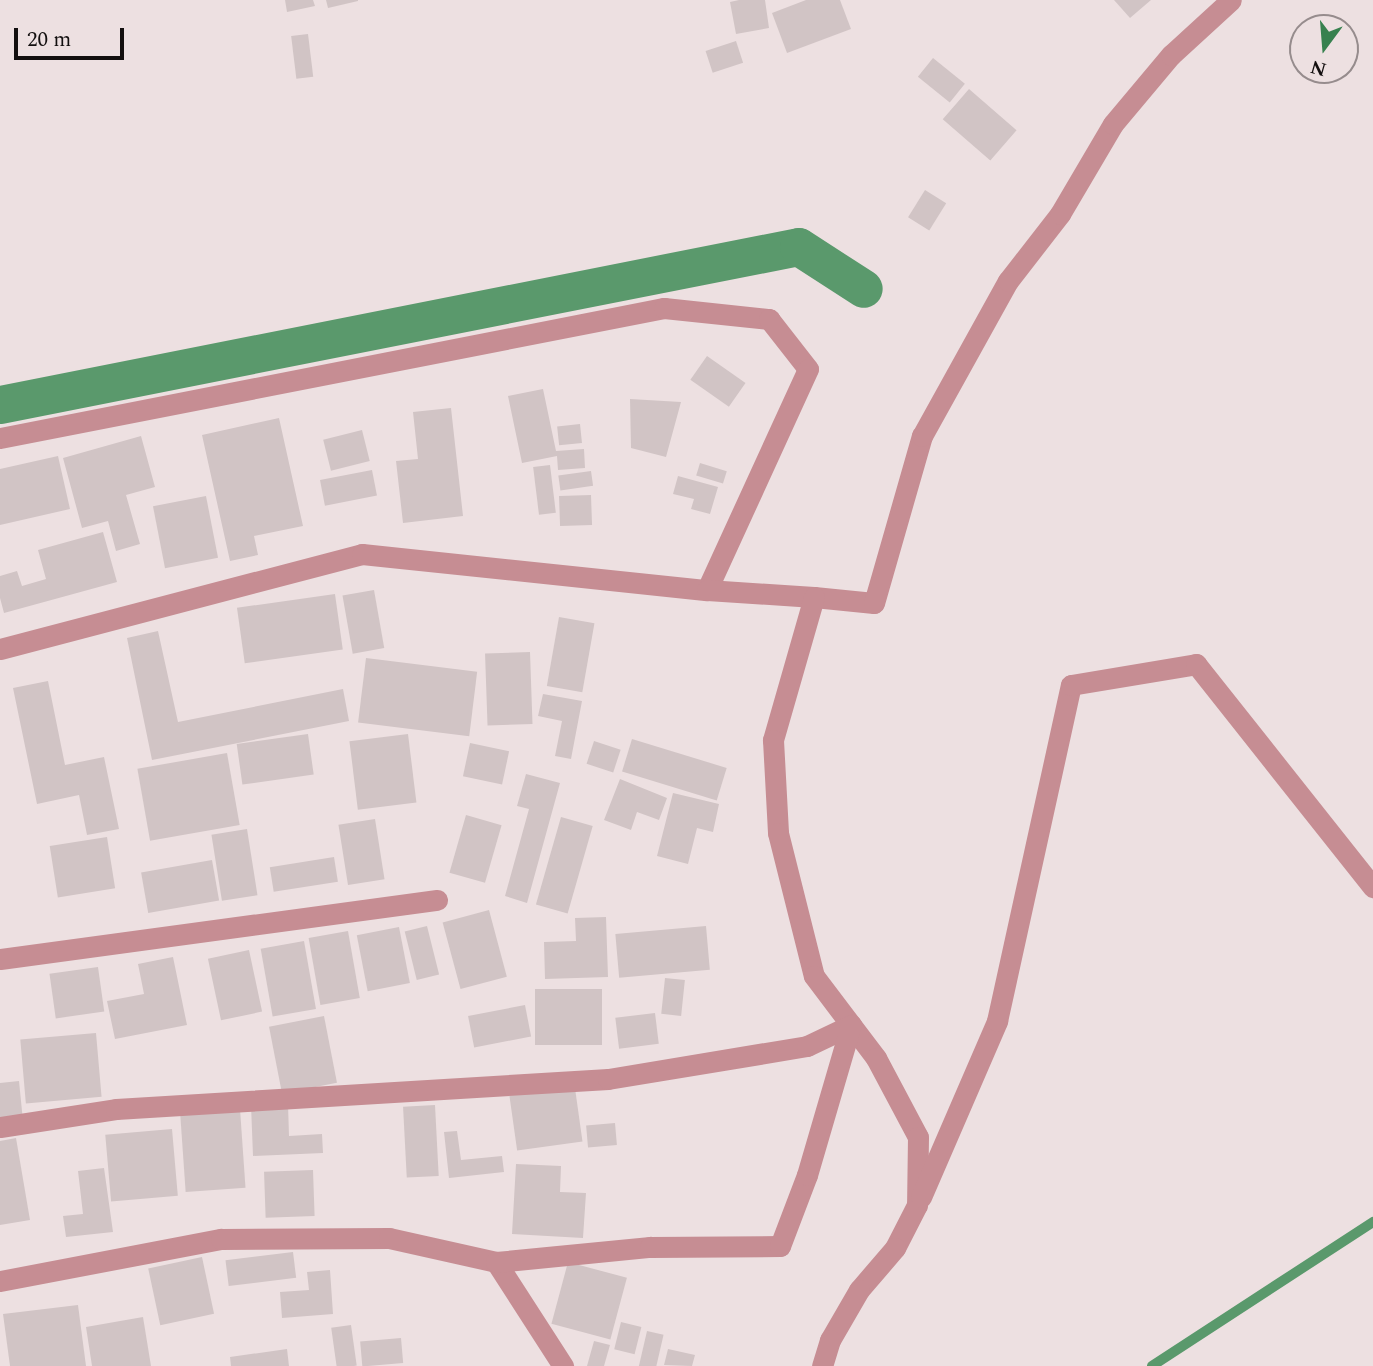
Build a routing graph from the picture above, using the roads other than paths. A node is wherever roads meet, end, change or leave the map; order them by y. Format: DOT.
graph roads {
  1 [pos="1231,0"];
  2 [pos="0,439"];
  3 [pos="707,590"];
  4 [pos="814,597"];
  5 [pos="0,649"];
  6 [pos="1373,887"];
  7 [pos="437,900"];
  8 [pos="0,959"];
  9 [pos="851,1025"];
  10 [pos="0,1126"];
  11 [pos="917,1205"];
  12 [pos="496,1262"];
  13 [pos="0,1281"];
  14 [pos="563,1366"];
  15 [pos="822,1366"];
  1 -- 4 [label="street"];
  2 -- 3 [label="street"];
  3 -- 4 [label="street"];
  3 -- 5 [label="street"];
  4 -- 9 [label="street"];
  6 -- 11 [label="street"];
  7 -- 8 [label="street"];
  9 -- 10 [label="street"];
  9 -- 11 [label="street"];
  9 -- 12 [label="street"];
  11 -- 15 [label="street"];
  12 -- 13 [label="street"];
  12 -- 14 [label="street"];
}
